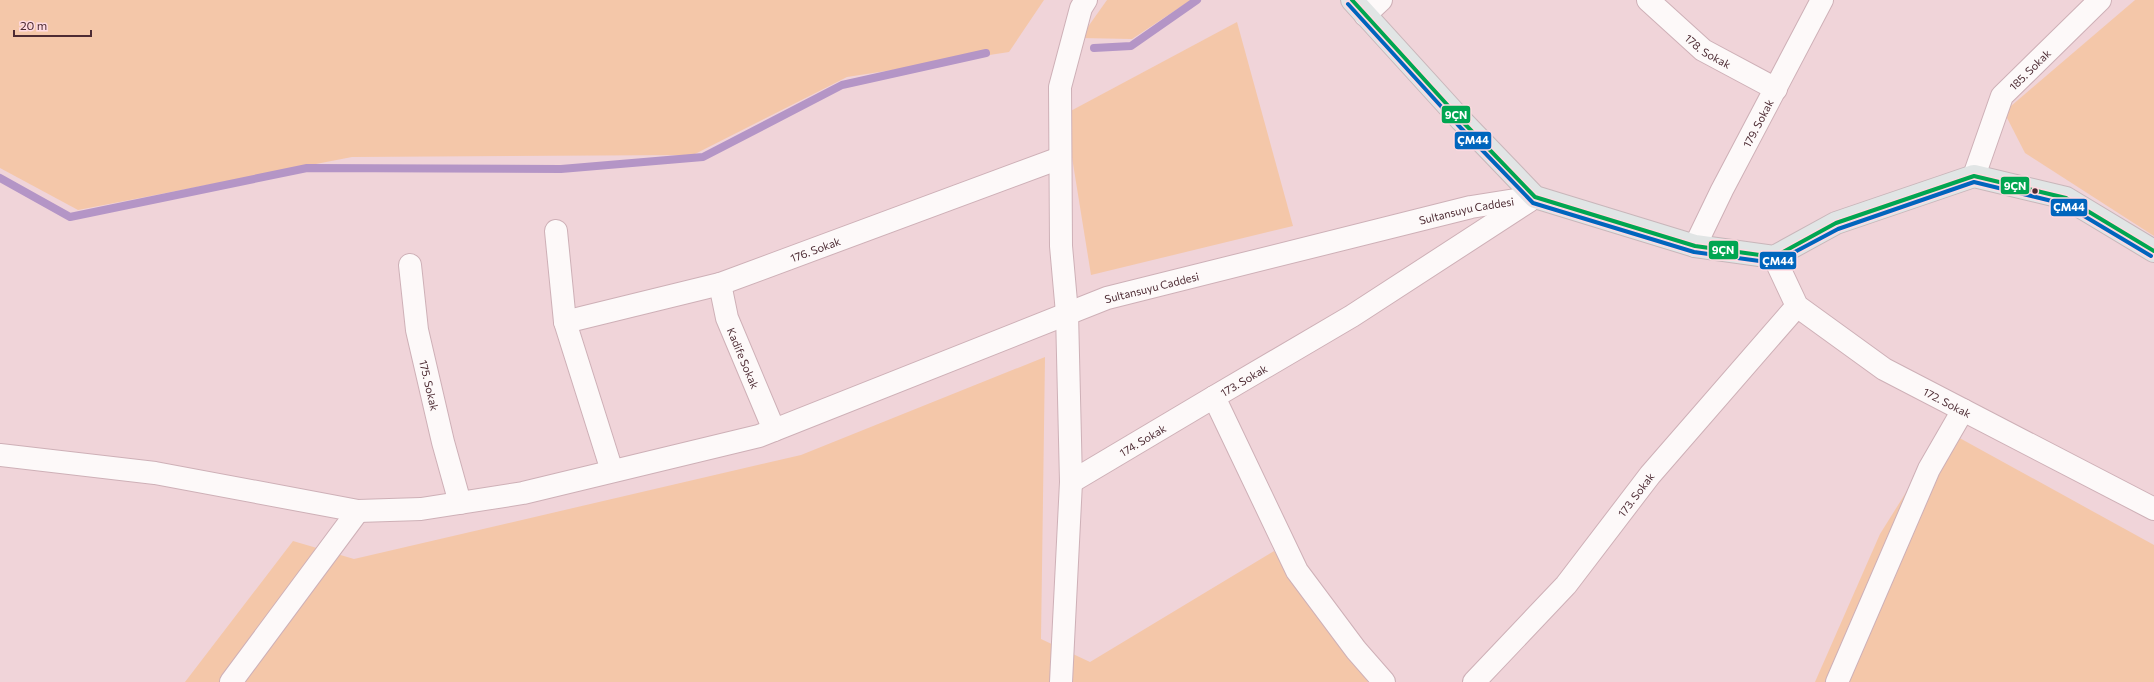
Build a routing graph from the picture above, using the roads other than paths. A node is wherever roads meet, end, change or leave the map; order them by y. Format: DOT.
graph roads {
  1 [pos="1086,0"];
  2 [pos="1381,0"];
  3 [pos="1648,0"];
  4 [pos="1822,0"];
  5 [pos="2100,0"];
  6 [pos="1359,7"];
  7 [pos="1776,89"];
  8 [pos="1060,158"];
  9 [pos="1974,176"];
  10 [pos="1535,197"];
  11 [pos="556,231"];
  12 [pos="1695,246"];
  13 [pos="2154,251"];
  14 [pos="1774,257"];
  15 [pos="410,265"];
  16 [pos="720,284"];
  17 [pos="1797,306"];
  18 [pos="1067,313"];
  19 [pos="565,322"];
  20 [pos="1214,398"];
  21 [pos="1963,410"];
  22 [pos="774,430"];
  23 [pos="0,455"];
  24 [pos="612,471"];
  25 [pos="1071,482"];
  26 [pos="460,503"];
  27 [pos="2154,509"];
  28 [pos="358,511"];
  29 [pos="231,682"];
  30 [pos="1061,682"];
  31 [pos="1384,682"];
  32 [pos="1474,682"];
  33 [pos="1837,682"];
  1 -- 8 [label="street"];
  2 -- 6 [label="street"];
  3 -- 7 [label="street, 178. Sokak"];
  4 -- 7 [label="street, 179. Sokak"];
  5 -- 9 [label="street, 185. Sokak"];
  6 -- 10 [label="main road"];
  7 -- 12 [label="street, 179. Sokak"];
  8 -- 16 [label="street, 176. Sokak"];
  8 -- 18 [label="street"];
  9 -- 13 [label="main road"];
  9 -- 14 [label="main road"];
  10 -- 12 [label="main road, Sultansuyu Caddesi"];
  10 -- 18 [label="street, Sultansuyu Caddesi"];
  10 -- 20 [label="street, 173. Sokak"];
  11 -- 19 [label="street"];
  12 -- 14 [label="main road, Sultansuyu Caddesi"];
  14 -- 17 [label="street, 172. Sokak"];
  15 -- 26 [label="street, 175. Sokak"];
  16 -- 19 [label="street, 176. Sokak"];
  16 -- 22 [label="street, Kadife Sokak"];
  17 -- 21 [label="street, 172. Sokak"];
  17 -- 32 [label="street, 173. Sokak"];
  18 -- 22 [label="street, Sultansuyu Caddesi"];
  18 -- 25 [label="street"];
  19 -- 24 [label="street"];
  20 -- 25 [label="street, 174. Sokak"];
  20 -- 31 [label="street, 173. Sokak"];
  21 -- 27 [label="street, 172. Sokak"];
  21 -- 33 [label="street"];
  22 -- 24 [label="street, Sultansuyu Caddesi"];
  23 -- 28 [label="street, Sultansuyu Caddesi"];
  24 -- 26 [label="street, Sultansuyu Caddesi"];
  25 -- 30 [label="street"];
  26 -- 28 [label="street, Sultansuyu Caddesi"];
  28 -- 29 [label="street"];
}
